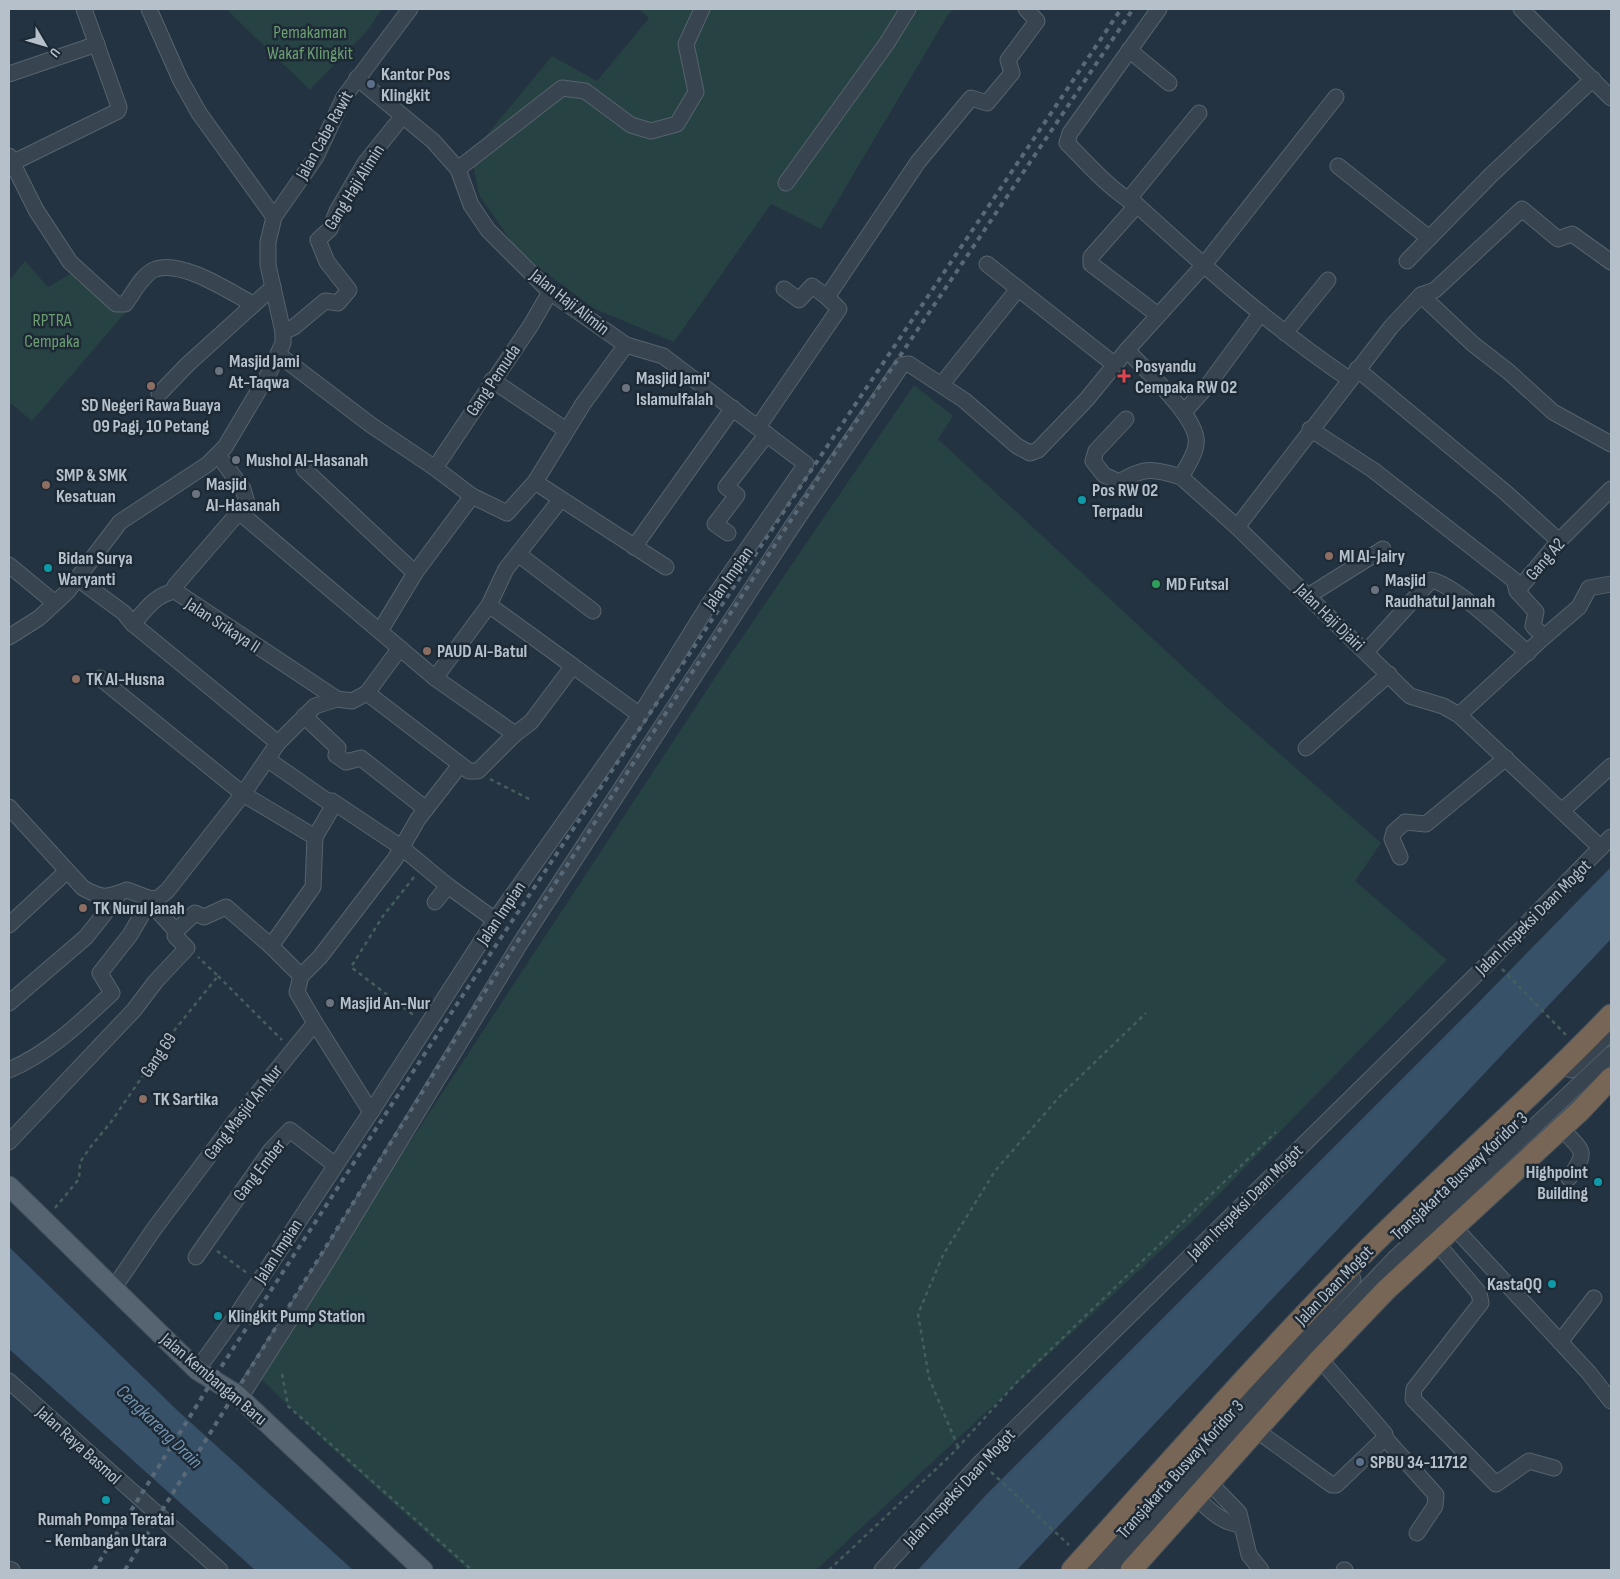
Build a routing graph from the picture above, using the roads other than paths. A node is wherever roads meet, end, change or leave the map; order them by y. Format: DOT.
graph roads {
  1 [pos="84,9"];
  2 [pos="149,9"];
  3 [pos="410,9"];
  4 [pos="702,9"];
  5 [pos="908,9"];
  6 [pos="1026,9"];
  7 [pos="1159,9"];
  8 [pos="1521,9"];
  9 [pos="97,44"];
  10 [pos="1129,50"];
  11 [pos="9,74"];
  12 [pos="357,78"];
  13 [pos="1593,80"];
  14 [pos="1169,83"];
  15 [pos="1336,97"];
  16 [pos="1611,98"];
  17 [pos="1198,113"];
  18 [pos="402,117"];
  19 [pos="10,160"];
  20 [pos="1338,166"];
  21 [pos="458,169"];
  22 [pos="786,183"];
  23 [pos="1132,203"];
  24 [pos="274,217"];
  25 [pos="1430,238"];
  26 [pos="1407,261"];
  27 [pos="1611,262"];
  28 [pos="986,264"];
  29 [pos="1203,266"];
  30 [pos="1328,280"];
  31 [pos="273,287"];
  32 [pos="784,289"];
  33 [pos="1018,289"];
  34 [pos="550,292"];
  35 [pos="1420,295"];
  36 [pos="828,297"];
  37 [pos="253,304"];
  38 [pos="1261,313"];
  39 [pos="1158,315"];
  40 [pos="283,332"];
  41 [pos="1285,333"];
  42 [pos="626,345"];
  43 [pos="1127,350"];
  44 [pos="279,355"];
  45 [pos="1115,365"];
  46 [pos="1353,374"];
  47 [pos="492,380"];
  48 [pos="942,384"];
  49 [pos="159,394"];
  50 [pos="733,408"];
  51 [pos="1184,412"];
  52 [pos="1126,419"];
  53 [pos="1310,429"];
  54 [pos="566,430"];
  55 [pos="762,430"];
  56 [pos="1611,444"];
  57 [pos="218,455"];
  58 [pos="804,463"];
  59 [pos="435,468"];
  60 [pos="831,468"];
  61 [pos="304,469"];
  62 [pos="1180,477"];
  63 [pos="535,482"];
  64 [pos="1611,489"];
  65 [pos="472,496"];
  66 [pos="561,499"];
  67 [pos="239,512"];
  68 [pos="1237,527"];
  69 [pos="728,533"];
  70 [pos="1559,541"];
  71 [pos="634,547"];
  72 [pos="1383,550"];
  73 [pos="518,554"];
  74 [pos="9,565"];
  75 [pos="666,567"];
  76 [pos="415,573"];
  77 [pos="78,579"];
  78 [pos="1611,584"];
  79 [pos="175,591"];
  80 [pos="1517,591"];
  81 [pos="1308,596"];
  82 [pos="55,603"];
  83 [pos="489,605"];
  84 [pos="593,611"];
  85 [pos="133,624"];
  86 [pos="380,631"];
  87 [pos="9,637"];
  88 [pos="1544,637"];
  89 [pos="400,648"];
  90 [pos="1366,652"];
  91 [pos="1528,653"];
  92 [pos="573,666"];
  93 [pos="1389,674"];
  94 [pos="100,678"];
  95 [pos="435,678"];
  96 [pos="366,693"];
  97 [pos="337,699"];
  98 [pos="640,715"];
  99 [pos="1459,715"];
  100 [pos="304,716"];
  101 [pos="515,734"];
  102 [pos="278,743"];
  103 [pos="1306,748"];
  104 [pos="1506,758"];
  105 [pos="267,759"];
  106 [pos="460,764"];
  107 [pos="1611,766"];
  108 [pos="243,794"];
  109 [pos="330,803"];
  110 [pos="9,807"];
  111 [pos="426,809"];
  112 [pos="1563,810"];
  113 [pos="315,837"];
  114 [pos="1606,843"];
  115 [pos="401,847"];
  116 [pos="1400,856"];
  117 [pos="66,872"];
  118 [pos="448,886"];
  119 [pos="117,894"];
  120 [pos="151,899"];
  121 [pos="435,902"];
  122 [pos="495,920"];
  123 [pos="9,925"];
  124 [pos="176,931"];
  125 [pos="271,946"];
  126 [pos="301,976"];
  127 [pos="9,1003"];
  128 [pos="1611,1015"];
  129 [pos="315,1023"];
  130 [pos="1611,1032"];
  131 [pos="1611,1054"];
  132 [pos="9,1070"];
  133 [pos="1611,1078"];
  134 [pos="371,1112"];
  135 [pos="1561,1128"];
  136 [pos="9,1142"];
  137 [pos="335,1165"];
  138 [pos="1569,1178"];
  139 [pos="9,1186"];
  140 [pos="1453,1226"];
  141 [pos="1436,1242"];
  142 [pos="196,1257"];
  143 [pos="113,1289"];
  144 [pos="1594,1298"];
  145 [pos="1560,1342"];
  146 [pos="1320,1359"];
  147 [pos="198,1370"];
  148 [pos="9,1381"];
  149 [pos="240,1398"];
  150 [pos="1611,1401"];
  151 [pos="1256,1430"];
  152 [pos="1386,1438"];
  153 [pos="1554,1468"];
  154 [pos="1202,1489"];
  155 [pos="1241,1525"];
  156 [pos="1417,1533"];
  157 [pos="1134,1569"];
  158 [pos="220,1570"];
  159 [pos="423,1570"];
  160 [pos="882,1570"];
  161 [pos="1072,1570"];
  162 [pos="1091,1570"];
  163 [pos="1110,1570"];
  164 [pos="1262,1570"];
  1 -- 9 [label="street"];
  2 -- 24 [label="street"];
  3 -- 12 [label="street, Jalan Cabe Rawit"];
  4 -- 21 [label="street"];
  5 -- 22 [label="street"];
  6 -- 36 [label="street"];
  7 -- 10 [label="street"];
  8 -- 13 [label="street"];
  9 -- 11 [label="street"];
  9 -- 19 [label="street"];
  10 -- 14 [label="street"];
  10 -- 23 [label="street"];
  12 -- 18 [label="street, Jalan Haji Alimin"];
  12 -- 24 [label="street, Jalan Cabe Rawit"];
  13 -- 16 [label="street"];
  13 -- 25 [label="street"];
  15 -- 29 [label="street"];
  17 -- 23 [label="street"];
  18 -- 21 [label="street, Jalan Haji Alimin"];
  18 -- 40 [label="street, Gang Haji Alimin"];
  19 -- 37 [label="street"];
  20 -- 25 [label="street"];
  21 -- 34 [label="street, Jalan Haji Alimin"];
  23 -- 29 [label="street"];
  23 -- 39 [label="street"];
  24 -- 31 [label="street, Jalan Cabe Rawit"];
  25 -- 26 [label="street"];
  27 -- 35 [label="street"];
  28 -- 33 [label="street"];
  29 -- 38 [label="street"];
  29 -- 39 [label="street"];
  30 -- 41 [label="street"];
  31 -- 37 [label="street"];
  31 -- 40 [label="street, Jalan Cabe Rawit"];
  32 -- 36 [label="street"];
  33 -- 45 [label="street"];
  33 -- 48 [label="street"];
  34 -- 42 [label="street, Jalan Haji Alimin"];
  34 -- 47 [label="street, Gang Pemuda"];
  35 -- 46 [label="street"];
  35 -- 56 [label="street"];
  36 -- 55 [label="street"];
  37 -- 49 [label="street"];
  38 -- 41 [label="street"];
  38 -- 51 [label="street"];
  39 -- 43 [label="street"];
  40 -- 44 [label="street"];
  41 -- 46 [label="street"];
  42 -- 50 [label="street, Jalan Haji Alimin"];
  42 -- 54 [label="street"];
  43 -- 45 [label="street"];
  43 -- 51 [label="street"];
  44 -- 57 [label="street"];
  44 -- 59 [label="street"];
  45 -- 48 [label="street"];
  46 -- 53 [label="street"];
  46 -- 70 [label="street"];
  47 -- 54 [label="street"];
  47 -- 59 [label="street, Gang Pemuda"];
  48 -- 60 [label="street"];
  50 -- 55 [label="street, Jalan Haji Alimin"];
  50 -- 71 [label="street"];
  51 -- 62 [label="street"];
  52 -- 62 [label="street"];
  53 -- 68 [label="street"];
  53 -- 80 [label="street"];
  54 -- 63 [label="street"];
  55 -- 58 [label="street, Jalan Haji Alimin"];
  55 -- 69 [label="street"];
  57 -- 67 [label="street"];
  57 -- 77 [label="street"];
  58 -- 60 [label="street"];
  58 -- 98 [label="street, Jalan Impian"];
  59 -- 65 [label="street"];
  60 -- 149 [label="street"];
  61 -- 76 [label="street"];
  62 -- 68 [label="street, Jalan Haji Djairi"];
  63 -- 65 [label="street"];
  63 -- 66 [label="street"];
  64 -- 70 [label="street, Gang A2"];
  65 -- 76 [label="street"];
  66 -- 71 [label="street"];
  66 -- 73 [label="street"];
  67 -- 79 [label="street, Jalan Srikaya II"];
  67 -- 86 [label="street"];
  68 -- 81 [label="street, Jalan Haji Djairi"];
  70 -- 80 [label="street, Gang A2"];
  71 -- 75 [label="street"];
  72 -- 81 [label="street"];
  73 -- 83 [label="street"];
  73 -- 84 [label="street"];
  74 -- 82 [label="street"];
  76 -- 86 [label="street"];
  77 -- 82 [label="street"];
  77 -- 85 [label="street"];
  78 -- 88 [label="street"];
  79 -- 85 [label="street"];
  79 -- 97 [label="street, Jalan Srikaya II"];
  80 -- 88 [label="street, Gang A2"];
  81 -- 90 [label="street, Jalan Haji Djairi"];
  82 -- 87 [label="street"];
  83 -- 92 [label="street"];
  83 -- 95 [label="street"];
  85 -- 102 [label="street"];
  86 -- 89 [label="street"];
  88 -- 91 [label="street"];
  89 -- 95 [label="street"];
  89 -- 96 [label="street"];
  90 -- 91 [label="street"];
  90 -- 93 [label="street, Jalan Haji Djairi"];
  91 -- 99 [label="street"];
  92 -- 98 [label="street"];
  92 -- 101 [label="street"];
  93 -- 99 [label="street, Jalan Haji Djairi"];
  93 -- 103 [label="street"];
  94 -- 108 [label="street"];
  95 -- 101 [label="street"];
  96 -- 97 [label="street"];
  96 -- 106 [label="street"];
  97 -- 100 [label="street"];
  98 -- 122 [label="street, Jalan Impian"];
  99 -- 104 [label="street, Jalan Haji Djairi"];
  100 -- 102 [label="street"];
  100 -- 111 [label="street"];
  101 -- 106 [label="street"];
  102 -- 105 [label="street"];
  104 -- 112 [label="street, Jalan Haji Djairi"];
  104 -- 116 [label="street"];
  105 -- 108 [label="street"];
  105 -- 109 [label="street"];
  106 -- 111 [label="street"];
  107 -- 112 [label="street"];
  108 -- 113 [label="street"];
  108 -- 120 [label="street"];
  109 -- 113 [label="street"];
  109 -- 115 [label="street"];
  110 -- 117 [label="street"];
  111 -- 115 [label="street"];
  112 -- 114 [label="street, Jalan Haji Djairi"];
  113 -- 125 [label="street"];
  114 -- 160 [label="street, Jalan Inspeksi Daan Mogot"];
  115 -- 118 [label="street"];
  115 -- 126 [label="street"];
  117 -- 119 [label="street"];
  117 -- 123 [label="street"];
  118 -- 121 [label="street"];
  118 -- 122 [label="street"];
  119 -- 120 [label="street"];
  119 -- 127 [label="street"];
  120 -- 124 [label="street"];
  120 -- 132 [label="street"];
  122 -- 134 [label="street, Jalan Impian"];
  124 -- 125 [label="street"];
  124 -- 136 [label="street"];
  125 -- 126 [label="street"];
  126 -- 129 [label="street"];
  128 -- 161 [label="highway, Jalan Daan Mogot"];
  129 -- 134 [label="street"];
  129 -- 143 [label="street, Gang Masjid An Nur"];
  130 -- 162 [label="street, Transjakarta Busway Koridor 3"];
  131 -- 163 [label="street, Transjakarta Busway Koridor 3"];
  133 -- 135 [label="highway"];
  134 -- 137 [label="street, Jalan Impian"];
  135 -- 138 [label="street"];
  135 -- 140 [label="highway"];
  137 -- 142 [label="street, Gang Ember"];
  137 -- 147 [label="street, Jalan Impian"];
  139 -- 143 [label="main road, Jalan Kembangan Baru"];
  140 -- 141 [label="highway"];
  140 -- 145 [label="street"];
  141 -- 146 [label="highway"];
  141 -- 153 [label="street"];
  143 -- 147 [label="main road, Jalan Kembangan Baru"];
  144 -- 145 [label="street"];
  145 -- 150 [label="street"];
  146 -- 151 [label="highway"];
  146 -- 152 [label="street"];
  147 -- 149 [label="main road, Jalan Kembangan Baru"];
  148 -- 158 [label="street, Jalan Raya Basmol"];
  149 -- 159 [label="main road, Jalan Kembangan Baru"];
  151 -- 152 [label="street"];
  151 -- 154 [label="highway"];
  152 -- 156 [label="street"];
  154 -- 155 [label="street"];
  154 -- 155 [label="street"];
  154 -- 157 [label="highway"];
  155 -- 164 [label="street"];
}
